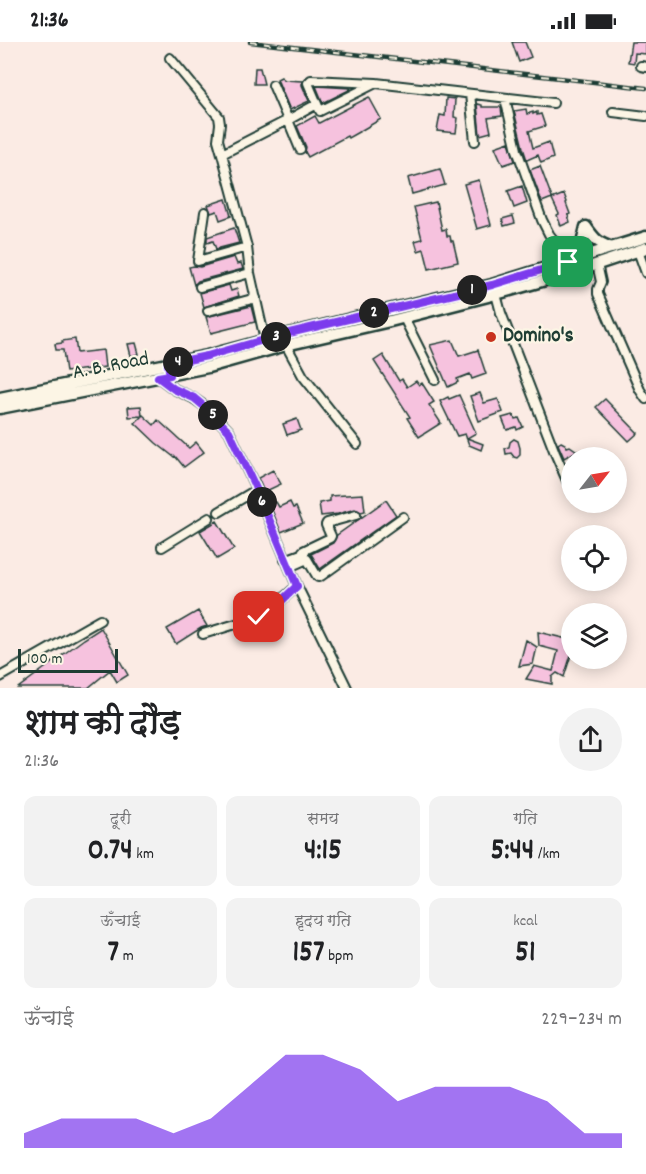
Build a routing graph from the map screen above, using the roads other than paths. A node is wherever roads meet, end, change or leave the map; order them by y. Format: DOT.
graph roads {
  1 [pos="170,58"];
  2 [pos="376,83"];
  3 [pos="273,85"];
  4 [pos="470,94"];
  5 [pos="505,98"];
  6 [pos="553,103"];
  7 [pos="317,104"];
  8 [pos="613,112"];
  9 [pos="646,116"];
  10 [pos="288,120"];
  11 [pos="475,141"];
  12 [pos="300,149"];
  13 [pos="222,154"];
  14 [pos="205,212"];
  15 [pos="646,237"];
  16 [pos="555,242"];
  17 [pos="247,247"];
  18 [pos="642,249"];
  19 [pos="614,253"];
  20 [pos="596,258"];
  21 [pos="575,265"];
  22 [pos="645,270"];
  23 [pos="250,273"];
  24 [pos="200,287"];
  25 [pos="496,294"];
  26 [pos="256,298"];
  27 [pos="208,311"];
  28 [pos="404,318"];
  29 [pos="265,340"];
  30 [pos="286,345"];
  31 [pos="208,361"];
  32 [pos="173,369"];
  33 [pos="158,377"];
  34 [pos="435,380"];
  35 [pos="0,398"];
  36 [pos="646,399"];
  37 [pos="0,408"];
  38 [pos="357,444"];
  39 [pos="561,467"];
  40 [pos="256,490"];
  41 [pos="219,512"];
  42 [pos="356,515"];
  43 [pos="403,517"];
  44 [pos="209,518"];
  45 [pos="162,547"];
  46 [pos="305,556"];
  47 [pos="287,563"];
  48 [pos="297,586"];
  49 [pos="100,620"];
  50 [pos="203,634"];
  51 [pos="0,677"];
  52 [pos="347,688"];
  1 -- 13 [label="street"];
  2 -- 4 [label="street"];
  2 -- 7 [label="street"];
  2 -- 7 [label="street"];
  3 -- 10 [label="street"];
  4 -- 5 [label="street"];
  4 -- 11 [label="street"];
  5 -- 6 [label="street"];
  5 -- 16 [label="street"];
  7 -- 10 [label="street"];
  8 -- 9 [label="street"];
  10 -- 12 [label="street"];
  10 -- 13 [label="street"];
  13 -- 17 [label="street"];
  14 -- 17 [label="street"];
  15 -- 19 [label="main road, A. B. Road"];
  17 -- 23 [label="street"];
  18 -- 19 [label="main road, A. B. Road"];
  18 -- 22 [label="street"];
  19 -- 20 [label="main road, A. B. Road"];
  19 -- 21 [label="main road"];
  20 -- 21 [label="main road, A. B. Road"];
  20 -- 36 [label="street"];
  21 -- 25 [label="main road, A. B. Road"];
  21 -- 29 [label="main road, A. B. Road"];
  23 -- 24 [label="street"];
  23 -- 26 [label="street"];
  25 -- 28 [label="main road, A. B. Road"];
  25 -- 39 [label="street"];
  26 -- 27 [label="street"];
  26 -- 29 [label="street"];
  28 -- 30 [label="main road, A. B. Road"];
  28 -- 34 [label="street"];
  29 -- 31 [label="main road, A. B. Road"];
  30 -- 31 [label="main road, A. B. Road"];
  30 -- 38 [label="street"];
  31 -- 32 [label="main road, A. B. Road"];
  32 -- 33 [label="main road, A. B. Road"];
  32 -- 35 [label="main road, A. B. Road"];
  33 -- 37 [label="main road, A. B. Road"];
  33 -- 40 [label="street"];
  40 -- 41 [label="street"];
  40 -- 47 [label="street"];
  42 -- 46 [label="street"];
  43 -- 46 [label="street"];
  44 -- 45 [label="street"];
  46 -- 47 [label="street"];
  47 -- 48 [label="street"];
  48 -- 50 [label="street"];
  48 -- 52 [label="street"];
  49 -- 51 [label="street"];
}
